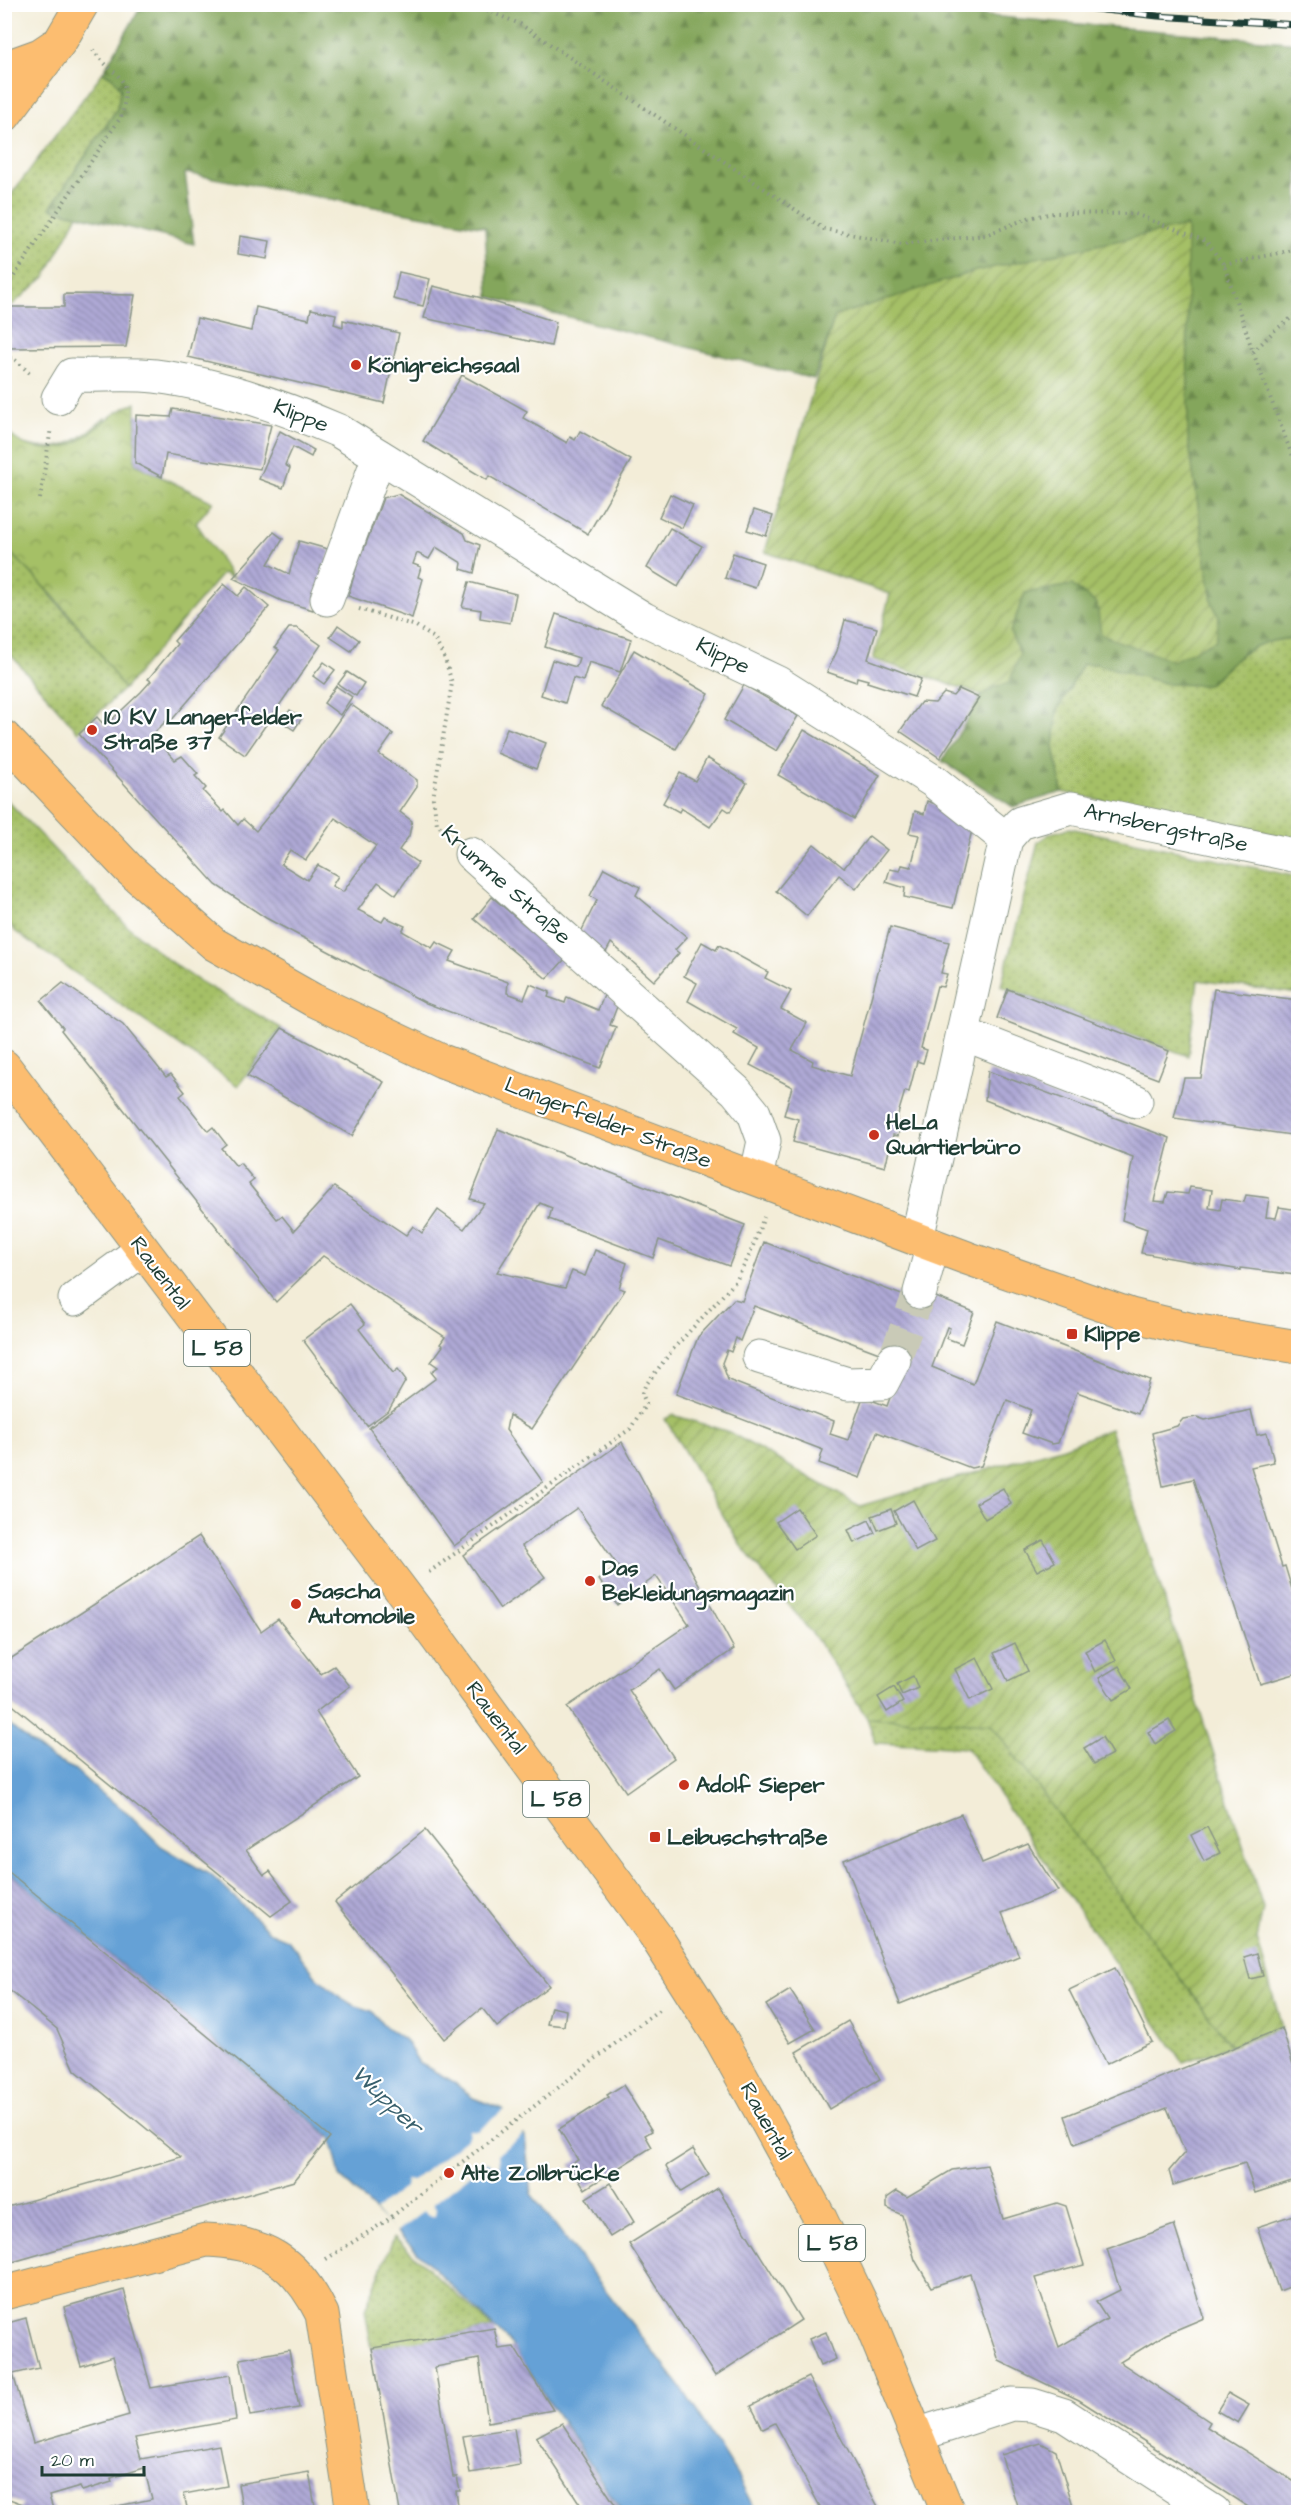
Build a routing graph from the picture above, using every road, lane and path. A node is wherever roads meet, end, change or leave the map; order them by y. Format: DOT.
graph roads {
  1 [pos="451,4"];
  2 [pos="72,22"];
  3 [pos="4,68"];
  4 [pos="4,116"];
  5 [pos="1299,249"];
  6 [pos="1224,265"];
  7 [pos="4,291"];
  8 [pos="1299,313"];
  9 [pos="1253,352"];
  10 [pos="58,398"];
  11 [pos="379,456"];
  12 [pos="1299,466"];
  13 [pos="40,499"];
  14 [pos="327,599"];
  15 [pos="4,737"];
  16 [pos="1006,839"];
  17 [pos="471,854"];
  18 [pos="1299,856"];
  19 [pos="964,1034"];
  20 [pos="8,1077"];
  21 [pos="1136,1101"];
  22 [pos="756,1178"];
  23 [pos="759,1230"];
  24 [pos="925,1242"];
  25 [pos="142,1250"];
  26 [pos="920,1292"];
  27 [pos="75,1299"];
  28 [pos="1297,1353"];
  29 [pos="759,1357"];
  30 [pos="894,1360"];
  31 [pos="402,1592"];
  32 [pos="689,1988"];
  33 [pos="296,2272"];
  34 [pos="4,2294"];
  35 [pos="917,2435"];
  36 [pos="353,2512"];
  37 [pos="948,2512"];
  38 [pos="1214,2512"];
  1 -- 6 [label="path"];
  2 -- 3 [label="main road"];
  2 -- 4 [label="main road"];
  2 -- 7 [label="path"];
  5 -- 6 [label="path"];
  6 -- 9 [label="path"];
  8 -- 9 [label="path"];
  9 -- 12 [label="path"];
  10 -- 11 [label="street, Klippe"];
  10 -- 13 [label="path"];
  11 -- 14 [label="street"];
  11 -- 16 [label="street, Klippe"];
  14 -- 17 [label="path, Krumme Straße"];
  15 -- 22 [label="main road, Langerfelder Straße"];
  16 -- 18 [label="street, Arnsbergstraße"];
  16 -- 19 [label="street"];
  17 -- 22 [label="street, Krumme Straße"];
  19 -- 21 [label="street"];
  19 -- 24 [label="street"];
  20 -- 25 [label="main road, Rauental / L 58"];
  22 -- 24 [label="main road, Langerfelder Straße"];
  23 -- 31 [label="path"];
  24 -- 26 [label="street"];
  24 -- 28 [label="main road, Langerfelder Straße"];
  25 -- 27 [label="street"];
  25 -- 31 [label="main road, Rauental / L 58"];
  29 -- 30 [label="street"];
  31 -- 32 [label="main road, Rauental / L 58"];
  32 -- 33 [label="path"];
  32 -- 35 [label="main road, Rauental / L 58"];
  33 -- 34 [label="main road"];
  33 -- 36 [label="main road"];
  35 -- 37 [label="main road, Rauental / L 58"];
  35 -- 38 [label="street"];
}
